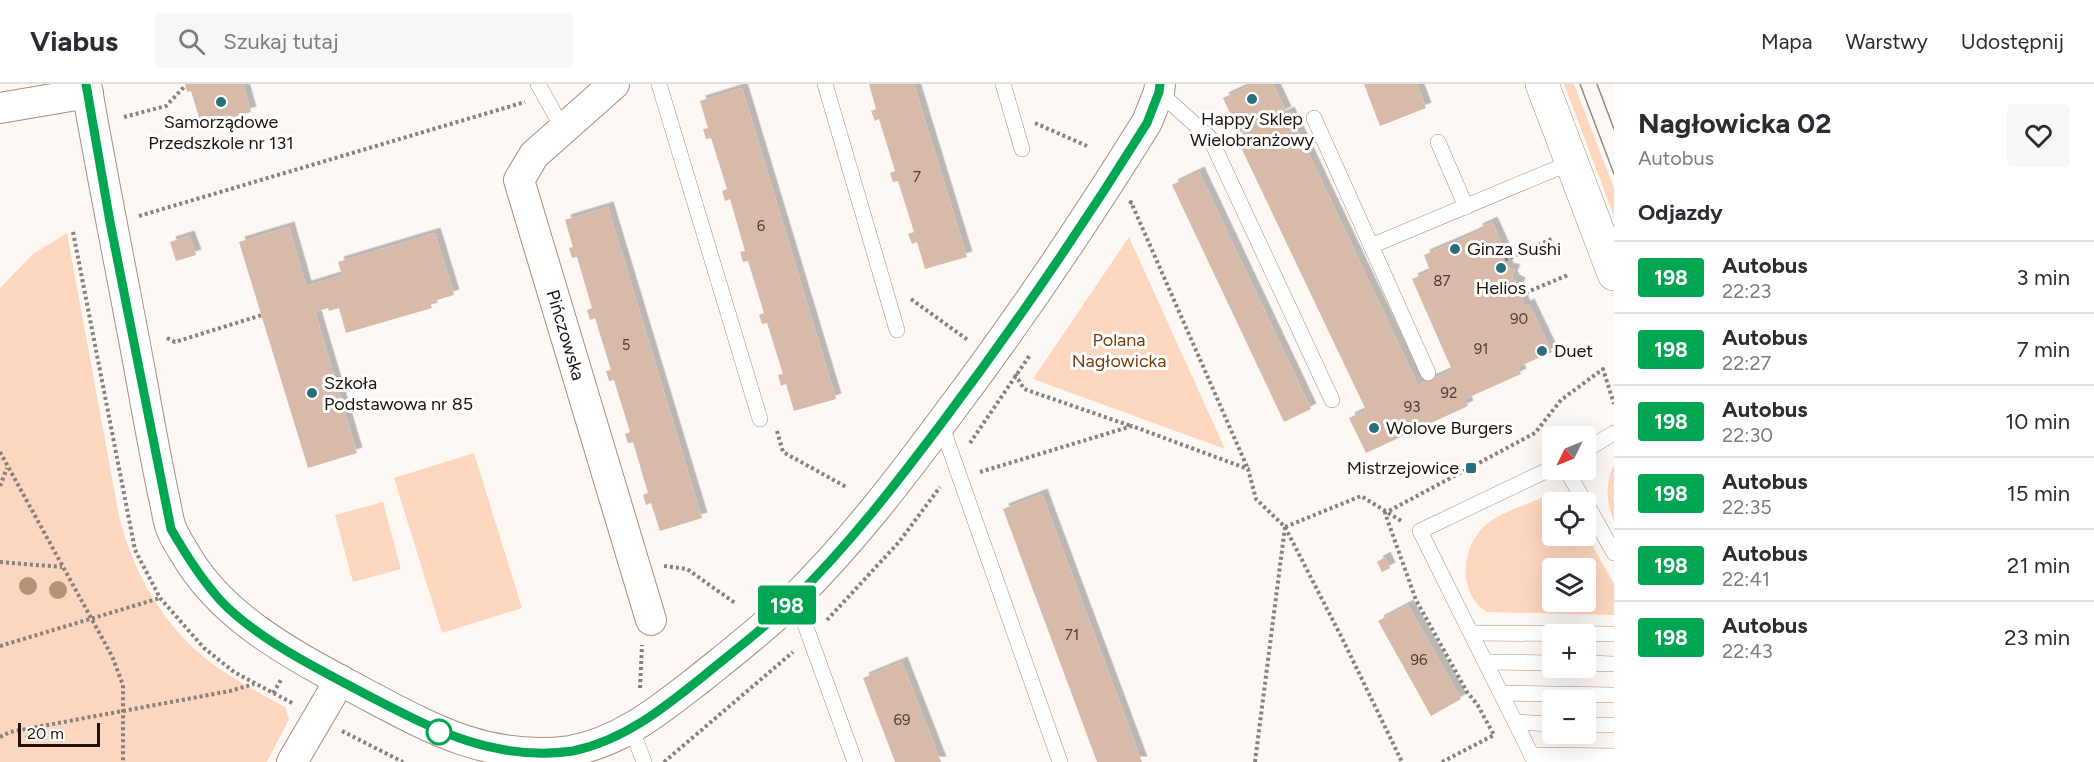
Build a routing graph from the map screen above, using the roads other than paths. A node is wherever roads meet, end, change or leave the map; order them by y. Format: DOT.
graph roads {
  1 [pos="614,84"];
  2 [pos="659,84"];
  3 [pos="825,84"];
  4 [pos="1003,84"];
  5 [pos="1542,84"];
  6 [pos="1160,88"];
  7 [pos="87,89"];
  8 [pos="542,90"];
  9 [pos="0,108"];
  10 [pos="1314,118"];
  11 [pos="563,129"];
  12 [pos="1438,142"];
  13 [pos="1022,149"];
  14 [pos="1572,162"];
  15 [pos="1466,207"];
  16 [pos="1371,246"];
  17 [pos="1614,274"];
  18 [pos="897,330"];
  19 [pos="1428,373"];
  20 [pos="1332,400"];
  21 [pos="760,419"];
  22 [pos="941,424"];
  23 [pos="1614,434"];
  24 [pos="1596,444"];
  25 [pos="1542,473"];
  26 [pos="1596,522"];
  27 [pos="1614,553"];
  28 [pos="795,597"];
  29 [pos="651,620"];
  30 [pos="1472,633"];
  31 [pos="1614,634"];
  32 [pos="1486,662"];
  33 [pos="1542,663"];
  34 [pos="1596,663"];
  35 [pos="1614,664"];
  36 [pos="340,680"];
  37 [pos="1502,693"];
  38 [pos="1614,695"];
  39 [pos="1516,722"];
  40 [pos="1542,723"];
  41 [pos="1596,724"];
  42 [pos="1614,725"];
  43 [pos="632,730"];
  44 [pos="1614,756"];
  45 [pos="1533,758"];
  46 [pos="292,762"];
  47 [pos="644,762"];
  48 [pos="855,762"];
  49 [pos="1060,762"];
  1 -- 11 [label="street, Pińczowska"];
  2 -- 21 [label="lane"];
  3 -- 18 [label="lane"];
  4 -- 13 [label="lane"];
  5 -- 14 [label="street"];
  6 -- 20 [label="lane"];
  6 -- 22 [label="street"];
  7 -- 9 [label="street"];
  7 -- 36 [label="street"];
  8 -- 11 [label="lane"];
  10 -- 16 [label="lane"];
  11 -- 29 [label="street, Pińczowska"];
  12 -- 15 [label="lane"];
  14 -- 15 [label="lane"];
  14 -- 17 [label="street"];
  15 -- 16 [label="lane"];
  16 -- 19 [label="lane"];
  22 -- 28 [label="street"];
  22 -- 49 [label="lane"];
  23 -- 24 [label="lane"];
  25 -- 30 [label="lane"];
  26 -- 27 [label="lane"];
  28 -- 43 [label="street"];
  28 -- 48 [label="lane"];
  30 -- 31 [label="lane"];
  30 -- 32 [label="lane"];
  32 -- 33 [label="lane"];
  32 -- 37 [label="lane"];
  34 -- 35 [label="lane"];
  36 -- 43 [label="street"];
  36 -- 46 [label="street"];
  37 -- 38 [label="lane"];
  37 -- 39 [label="lane"];
  39 -- 40 [label="lane"];
  39 -- 45 [label="lane"];
  41 -- 42 [label="lane"];
  43 -- 47 [label="lane"];
  44 -- 45 [label="lane"];
}
